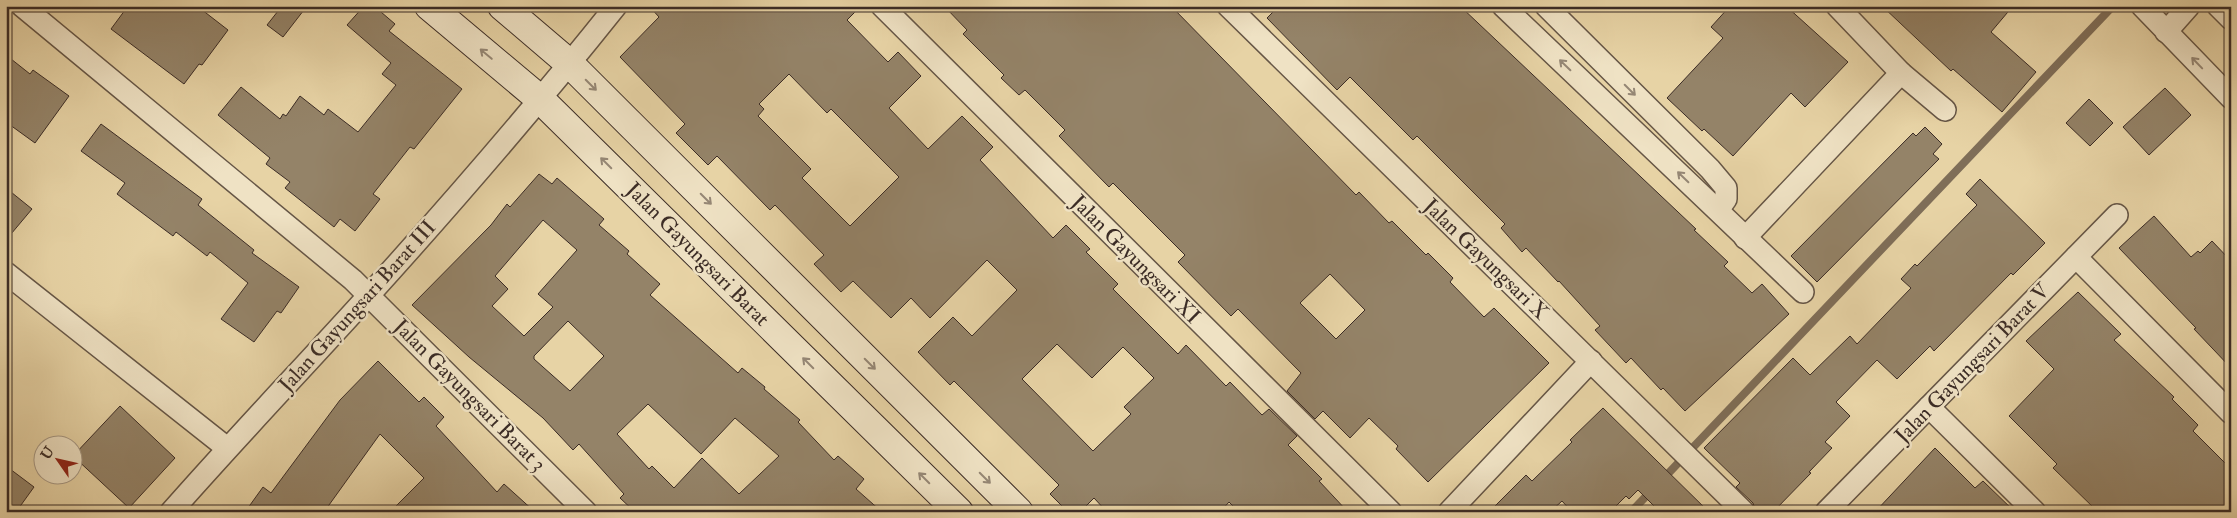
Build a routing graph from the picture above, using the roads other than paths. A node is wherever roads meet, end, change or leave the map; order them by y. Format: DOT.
graph roads {
  1 [pos="22,6"];
  2 [pos="429,6"];
  3 [pos="502,6"];
  4 [pos="616,6"];
  5 [pos="882,6"];
  6 [pos="1228,6"];
  7 [pos="1503,6"];
  8 [pos="1546,6"];
  9 [pos="1837,6"];
  10 [pos="2189,6"];
  11 [pos="2218,6"];
  12 [pos="2146,11"];
  13 [pos="2231,19"];
  14 [pos="2166,32"];
  15 [pos="570,64"];
  16 [pos="1901,72"];
  17 [pos="2231,98"];
  18 [pos="541,100"];
  19 [pos="1945,110"];
  20 [pos="1718,210"];
  21 [pos="2117,215"];
  22 [pos="1745,238"];
  23 [pos="2076,256"];
  24 [pos="6,274"];
  25 [pos="353,280"];
  26 [pos="1803,292"];
  27 [pos="369,295"];
  28 [pos="1591,362"];
  29 [pos="1929,407"];
  30 [pos="2231,413"];
  31 [pos="227,448"];
  32 [pos="171,512"];
  33 [pos="586,512"];
  34 [pos="959,512"];
  35 [pos="1019,512"];
  36 [pos="1391,512"];
  37 [pos="1449,512"];
  38 [pos="1744,512"];
  39 [pos="1826,512"];
  40 [pos="2035,512"];
  1 -- 25 [label="street, Jalan Gayungsari Barat III"];
  18 -- 2 [label="street, Jalan Gayungsari Barat, one-way"];
  3 -- 15 [label="street, Jalan Gayungsari Barat"];
  4 -- 15 [label="street, Jalan Gayungsari Barat III"];
  5 -- 36 [label="street, Jalan Gayungsari XI"];
  6 -- 28 [label="street, Jalan Gayungsari X"];
  20 -- 7 [label="street, one-way"];
  8 -- 20 [label="street, one-way"];
  9 -- 16 [label="street"];
  10 -- 14 [label="street"];
  11 -- 13 [label="street"];
  12 -- 14 [label="street"];
  17 -- 14 [label="street, one-way"];
  15 -- 18 [label="street, Jalan Gayungsari Barat III"];
  15 -- 35 [label="street, Jalan Gayungsari Barat, one-way"];
  16 -- 19 [label="street"];
  16 -- 22 [label="street"];
  18 -- 27 [label="street, Jalan Gayungsari Barat III"];
  34 -- 18 [label="street, Jalan Gayungsari Barat, one-way"];
  20 -- 22 [label="street"];
  21 -- 23 [label="street, Jalan Gayungsari Barat V"];
  22 -- 26 [label="street"];
  23 -- 29 [label="street, Jalan Gayungsari Barat V"];
  23 -- 30 [label="street"];
  24 -- 31 [label="street"];
  25 -- 27 [label="street, Jalan Gayungsari Barat 3"];
  27 -- 31 [label="street, Jalan Gayungsari Barat III"];
  27 -- 33 [label="street, Jalan Gayungsari Barat 3"];
  28 -- 37 [label="street"];
  28 -- 38 [label="street, Jalan Gayungsari X"];
  29 -- 39 [label="street, Jalan Gayungsari Barat V"];
  29 -- 40 [label="street"];
  31 -- 32 [label="street, Jalan Gayungsari Barat III"];
}
